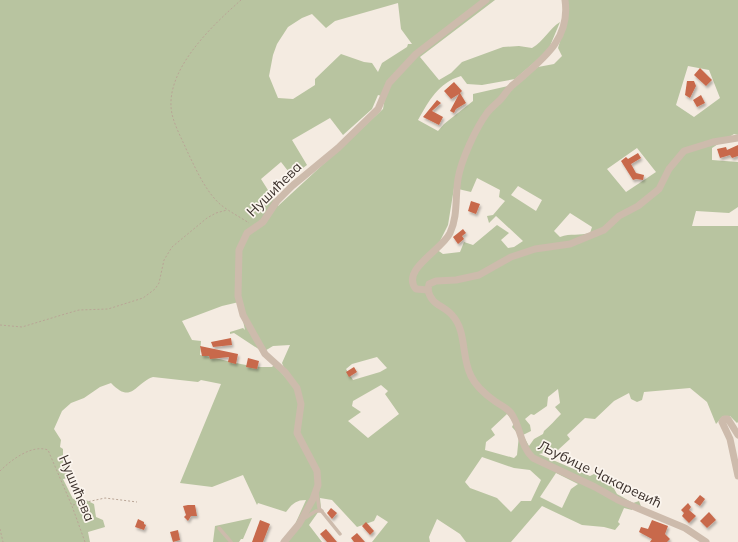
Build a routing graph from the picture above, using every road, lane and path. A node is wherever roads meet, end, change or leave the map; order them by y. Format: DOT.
graph roads {
  1 [pos="241,0"];
  2 [pos="486,0"];
  3 [pos="565,0"];
  4 [pos="738,138"];
  5 [pos="227,209"];
  6 [pos="255,227"];
  7 [pos="428,290"];
  8 [pos="0,324"];
  9 [pos="738,435"];
  10 [pos="0,471"];
  11 [pos="738,476"];
  12 [pos="317,490"];
  13 [pos="137,502"];
  14 [pos="72,506"];
  15 [pos="322,511"];
  16 [pos="301,521"];
  17 [pos="219,528"];
  18 [pos="0,529"];
  19 [pos="340,534"];
  20 [pos="3,542"];
  21 [pos="85,542"];
  22 [pos="231,542"];
  23 [pos="284,542"];
  24 [pos="706,542"];
  1 -- 5 [label="path"];
  2 -- 6 [label="street, Нушићева"];
  3 -- 7 [label="street"];
  4 -- 7 [label="street"];
  5 -- 6 [label="path"];
  5 -- 8 [label="path"];
  6 -- 12 [label="street, Нушићева"];
  7 -- 24 [label="street, Љубице Чакаревић"];
  9 -- 11 [label="street"];
  10 -- 14 [label="path, Нушићева"];
  12 -- 15 [label="lane, Нушићева"];
  12 -- 16 [label="street, Нушићева"];
  13 -- 14 [label="path"];
  14 -- 21 [label="path, Нушићева"];
  15 -- 16 [label="lane, Нушићева"];
  15 -- 19 [label="lane, Нушићева"];
  16 -- 23 [label="street, Нушићева"];
  17 -- 22 [label="lane"];
  18 -- 20 [label="path"];
}
